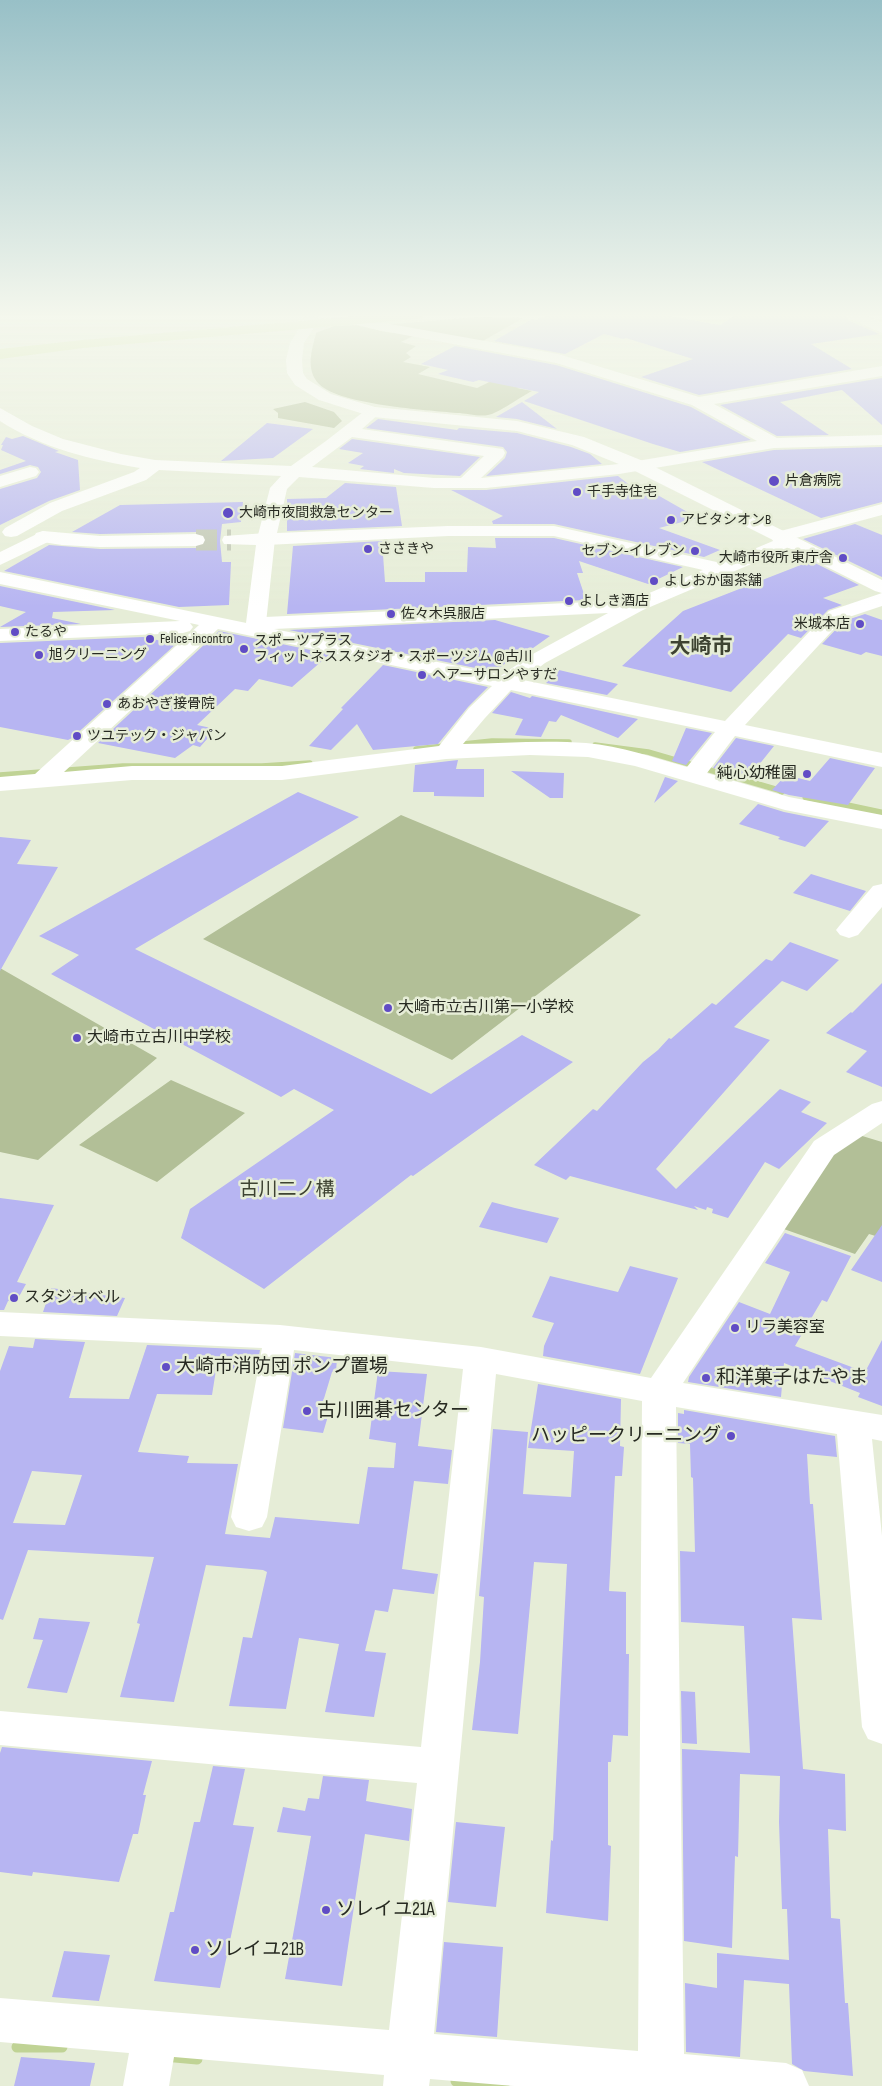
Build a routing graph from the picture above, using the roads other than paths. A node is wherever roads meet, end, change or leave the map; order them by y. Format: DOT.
graph roads {
  1 [pos="373,412"];
  2 [pos="377,412"];
  3 [pos="717,412"];
  4 [pos="2,417"];
  5 [pos="348,432"];
  6 [pos="882,440"];
  7 [pos="774,443"];
  8 [pos="155,465"];
  9 [pos="636,465"];
  10 [pos="295,471"];
  11 [pos="30,472"];
  12 [pos="0,482"];
  13 [pos="466,483"];
  14 [pos="882,509"];
  15 [pos="6,531"];
  16 [pos="43,538"];
  17 [pos="266,539"];
  18 [pos="784,539"];
  19 [pos="196,540"];
  20 [pos="232,540"];
  21 [pos="0,559"];
  22 [pos="722,569"];
  23 [pos="0,578"];
  24 [pos="882,587"];
  25 [pos="882,599"];
  26 [pos="636,606"];
  27 [pos="256,623"];
  28 [pos="218,625"];
  29 [pos="0,635"];
  30 [pos="507,682"];
  31 [pos="731,727"];
  32 [pos="449,747"];
  33 [pos="882,760"];
  34 [pos="698,769"];
  35 [pos="48,775"];
  36 [pos="0,784"];
  37 [pos="882,822"];
  38 [pos="882,891"];
  39 [pos="849,930"];
  40 [pos="882,1110"];
  41 [pos="0,1324"];
  42 [pos="280,1337"];
  43 [pos="481,1359"];
  44 [pos="659,1392"];
  45 [pos="867,1425"];
  46 [pos="248,1517"];
  47 [pos="881,1703"];
  48 [pos="0,1728"];
  49 [pos="439,1767"];
  50 [pos="0,2020"];
  51 [pos="156,2033"];
  52 [pos="408,2070"];
  53 [pos="661,2081"];
  54 [pos="146,2086"];
  55 [pos="784,2086"];
  1 -- 5 [label="street"];
  2 -- 9 [label="street"];
  3 -- 7 [label="street"];
  4 -- 8 [label="street"];
  5 -- 10 [label="street"];
  5 -- 13 [label="street"];
  6 -- 7 [label="street"];
  7 -- 9 [label="street"];
  8 -- 10 [label="street"];
  8 -- 15 [label="street"];
  9 -- 13 [label="street"];
  9 -- 18 [label="street"];
  10 -- 13 [label="street"];
  10 -- 17 [label="street"];
  11 -- 12 [label="street"];
  14 -- 18 [label="street"];
  15 -- 16 [label="street"];
  16 -- 19 [label="street"];
  16 -- 21 [label="street"];
  17 -- 20 [label="street"];
  17 -- 22 [label="street"];
  17 -- 27 [label="street"];
  18 -- 22 [label="street"];
  18 -- 24 [label="street"];
  22 -- 26 [label="street"];
  23 -- 28 [label="street"];
  25 -- 31 [label="street"];
  26 -- 27 [label="street"];
  26 -- 30 [label="street"];
  27 -- 28 [label="street"];
  28 -- 29 [label="street"];
  28 -- 30 [label="street"];
  28 -- 35 [label="street"];
  30 -- 31 [label="street"];
  30 -- 32 [label="street"];
  31 -- 33 [label="street"];
  31 -- 34 [label="street"];
  32 -- 34 [label="street"];
  32 -- 35 [label="street"];
  34 -- 37 [label="street"];
  35 -- 36 [label="street"];
  38 -- 39 [label="street"];
  40 -- 44 [label="street"];
  41 -- 42 [label="street"];
  42 -- 43 [label="street"];
  42 -- 46 [label="street"];
  43 -- 44 [label="street"];
  43 -- 49 [label="street"];
  44 -- 45 [label="street"];
  44 -- 53 [label="street"];
  45 -- 47 [label="street"];
  48 -- 49 [label="street"];
  49 -- 52 [label="street"];
  50 -- 51 [label="street"];
  51 -- 52 [label="street"];
  51 -- 54 [label="street"];
  52 -- 53 [label="street"];
  53 -- 55 [label="street"];
}
